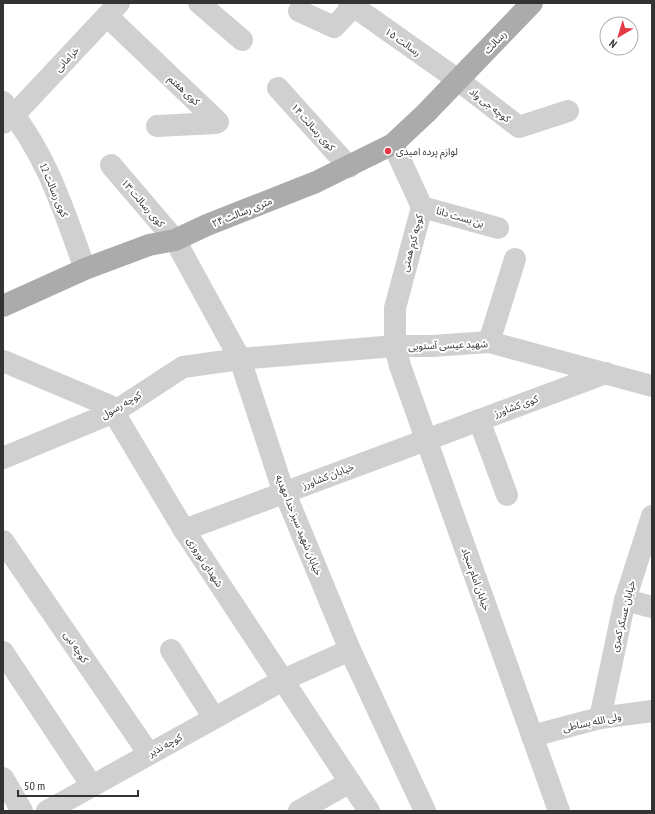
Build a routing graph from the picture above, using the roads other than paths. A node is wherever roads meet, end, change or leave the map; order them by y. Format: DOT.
graph roads {
  1 [pos="199,3"];
  2 [pos="532,3"];
  3 [pos="351,5"];
  4 [pos="113,9"];
  5 [pos="299,10"];
  6 [pos="242,40"];
  7 [pos="458,80"];
  8 [pos="278,88"];
  9 [pos="568,111"];
  10 [pos="7,113"];
  11 [pos="158,126"];
  12 [pos="393,144"];
  13 [pos="111,165"];
  14 [pos="348,167"];
  15 [pos="422,207"];
  16 [pos="498,228"];
  17 [pos="175,240"];
  18 [pos="515,259"];
  19 [pos="86,268"];
  20 [pos="3,306"];
  21 [pos="490,342"];
  22 [pos="395,346"];
  23 [pos="240,359"];
  24 [pos="3,361"];
  25 [pos="606,373"];
  26 [pos="652,386"];
  27 [pos="114,412"];
  28 [pos="478,420"];
  29 [pos="426,439"];
  30 [pos="3,458"];
  31 [pos="285,492"];
  32 [pos="507,495"];
  33 [pos="652,516"];
  34 [pos="184,530"];
  35 [pos="3,541"];
  36 [pos="625,600"];
  37 [pos="652,607"];
  38 [pos="171,650"];
  39 [pos="350,650"];
  40 [pos="3,652"];
  41 [pos="283,680"];
  42 [pos="652,711"];
  43 [pos="214,718"];
  44 [pos="600,718"];
  45 [pos="532,736"];
  46 [pos="149,754"];
  47 [pos="3,778"];
  48 [pos="350,782"];
  49 [pos="92,786"];
  50 [pos="22,811"];
  51 [pos="47,811"];
  52 [pos="299,811"];
  53 [pos="370,811"];
  54 [pos="425,811"];
  55 [pos="559,811"];
  1 -- 6 [label="street"];
  2 -- 7 [label="main road, رسالت"];
  3 -- 5 [label="street"];
  3 -- 7 [label="street, رسالت ۱۵"];
  4 -- 10 [label="street, خرامانی"];
  4 -- 11 [label="street, کوی هفتم"];
  7 -- 9 [label="street, کوچه جی واد"];
  7 -- 12 [label="main road, ۲۴ متری رسالت"];
  8 -- 14 [label="street, کوی رسالت ۱۴"];
  10 -- 19 [label="street, کوی رسالت 12"];
  12 -- 14 [label="main road, ۲۴ متری رسالت"];
  12 -- 15 [label="street, کوچه کرم همتی"];
  13 -- 17 [label="street, کوی رسالت ۱۳"];
  14 -- 17 [label="main road, ۲۴ متری رسالت"];
  15 -- 16 [label="street, بن بست دانا"];
  15 -- 22 [label="street, کوچه کرم همتی"];
  17 -- 19 [label="main road, ۲۴ متری رسالت"];
  17 -- 23 [label="street, خیابان شهید سبز خدا مهدیه"];
  18 -- 21 [label="street"];
  19 -- 20 [label="main road, ۲۴ متری رسالت"];
  21 -- 22 [label="street, شهید عیسی آستویی"];
  21 -- 25 [label="street, شهید عیسی آستویی"];
  22 -- 23 [label="street, شهید عیسی آستویی"];
  22 -- 29 [label="street, خیابان امام سجاد"];
  23 -- 27 [label="street, کوچه رسول"];
  23 -- 31 [label="street, خیابان شهید سبز خدا مهدیه"];
  24 -- 27 [label="street, شهدای نوروزی"];
  25 -- 26 [label="street, شهید عیسی آستویی"];
  25 -- 28 [label="street, کوی کشاورز"];
  27 -- 30 [label="street, کوچه رسول"];
  27 -- 34 [label="street, شهدای نوروزی"];
  28 -- 29 [label="street, کوی کشاورز"];
  28 -- 32 [label="street"];
  29 -- 31 [label="street, خیابان کشاورز"];
  29 -- 45 [label="street, خیابان امام سجاد"];
  31 -- 34 [label="street, خیابان کشاورز"];
  31 -- 39 [label="street, خیابان شهید سبز خدا مهدیه"];
  33 -- 36 [label="street, خیابان عسکر کمری"];
  34 -- 41 [label="street, شهدای نوروزی"];
  35 -- 46 [label="street, کوچه نبی"];
  36 -- 37 [label="street"];
  36 -- 44 [label="street, خیابان عسکر کمری"];
  38 -- 43 [label="street"];
  39 -- 41 [label="street, کوچه نذیر"];
  39 -- 54 [label="street, خیابان شهید سبز خدا مهدیه"];
  40 -- 49 [label="street"];
  41 -- 43 [label="street, کوچه نذیر"];
  41 -- 48 [label="street, شهدای نوروزی"];
  42 -- 44 [label="street, ولی الله بساطی"];
  43 -- 46 [label="street, کوچه نذیر"];
  44 -- 45 [label="street, ولی الله بساطی"];
  45 -- 55 [label="street, خیابان امام سجاد"];
  46 -- 49 [label="street, کوچه نذیر"];
  47 -- 50 [label="street"];
  48 -- 52 [label="street"];
  48 -- 53 [label="street, شهدای نوروزی"];
  49 -- 51 [label="street, کوچه نذیر"];
}
